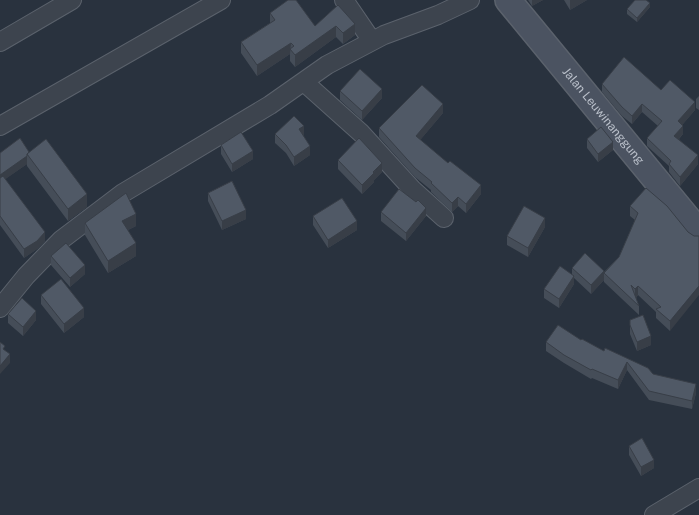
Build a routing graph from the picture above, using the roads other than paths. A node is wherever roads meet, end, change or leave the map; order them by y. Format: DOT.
graph roads {
  1 [pos="72,0"];
  2 [pos="220,0"];
  3 [pos="344,0"];
  4 [pos="470,0"];
  5 [pos="508,0"];
  6 [pos="372,41"];
  7 [pos="0,42"];
  8 [pos="304,82"];
  9 [pos="0,126"];
  10 [pos="444,218"];
  11 [pos="699,232"];
  12 [pos="0,308"];
  13 [pos="699,488"];
  14 [pos="654,515"];
  1 -- 7 [label="street"];
  2 -- 9 [label="street"];
  3 -- 6 [label="street"];
  4 -- 6 [label="street"];
  5 -- 11 [label="main road, Jalan Leuwinanggung"];
  6 -- 8 [label="street"];
  8 -- 10 [label="street"];
  8 -- 12 [label="street"];
  13 -- 14 [label="street"];
}
